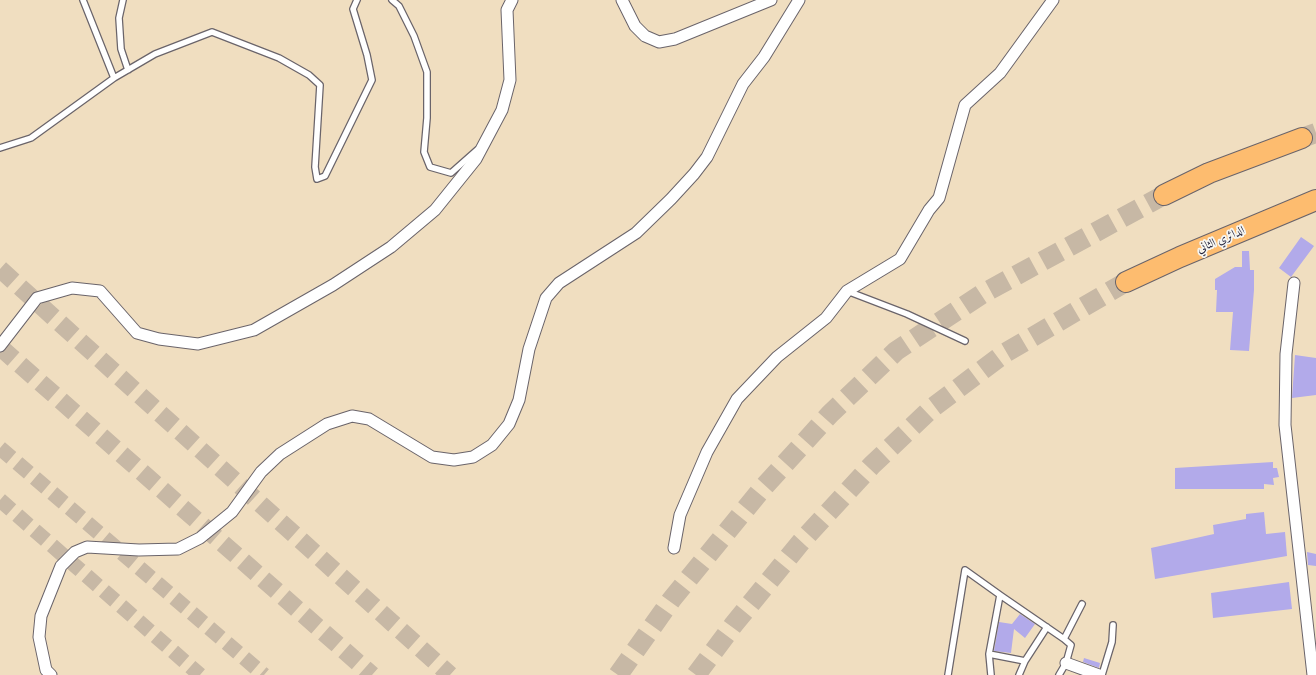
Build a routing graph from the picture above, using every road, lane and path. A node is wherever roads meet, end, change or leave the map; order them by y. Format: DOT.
graph roads {
  1 [pos="83,0"];
  2 [pos="123,0"];
  3 [pos="357,0"];
  4 [pos="392,0"];
  5 [pos="512,0"];
  6 [pos="622,0"];
  7 [pos="771,0"];
  8 [pos="800,0"];
  9 [pos="1053,0"];
  10 [pos="128,70"];
  11 [pos="114,78"];
  12 [pos="1302,138"];
  13 [pos="483,145"];
  14 [pos="0,148"];
  15 [pos="1164,195"];
  16 [pos="1316,200"];
  17 [pos="1126,282"];
  18 [pos="1294,283"];
  19 [pos="847,291"];
  20 [pos="965,341"];
  21 [pos="0,346"];
  22 [pos="674,548"];
  23 [pos="1000,595"];
  24 [pos="1082,604"];
  25 [pos="1113,625"];
  26 [pos="1046,627"];
  27 [pos="1064,639"];
  28 [pos="989,654"];
  29 [pos="1025,661"];
  30 [pos="1066,662"];
  31 [pos="50,675"];
  32 [pos="948,675"];
  33 [pos="991,675"];
  34 [pos="1019,675"];
  35 [pos="1060,675"];
  36 [pos="1099,675"];
  37 [pos="1102,675"];
  38 [pos="1313,675"];
  1 -- 11 [label="lane"];
  2 -- 10 [label="lane"];
  3 -- 10 [label="lane"];
  4 -- 13 [label="lane"];
  5 -- 13 [label="street"];
  6 -- 7 [label="street"];
  8 -- 31 [label="street"];
  9 -- 19 [label="street"];
  10 -- 11 [label="lane"];
  11 -- 14 [label="lane"];
  12 -- 15 [label="highway"];
  13 -- 21 [label="street"];
  16 -- 17 [label="highway, الدائري الثاني"];
  18 -- 38 [label="street"];
  19 -- 20 [label="lane"];
  19 -- 22 [label="street"];
  23 -- 26 [label="lane"];
  23 -- 28 [label="lane"];
  23 -- 32 [label="lane"];
  24 -- 27 [label="lane"];
  25 -- 37 [label="lane"];
  26 -- 27 [label="lane"];
  26 -- 29 [label="lane"];
  27 -- 30 [label="lane"];
  28 -- 29 [label="lane"];
  28 -- 33 [label="lane"];
  29 -- 34 [label="lane"];
  30 -- 35 [label="lane"];
  30 -- 36 [label="street"];
}
